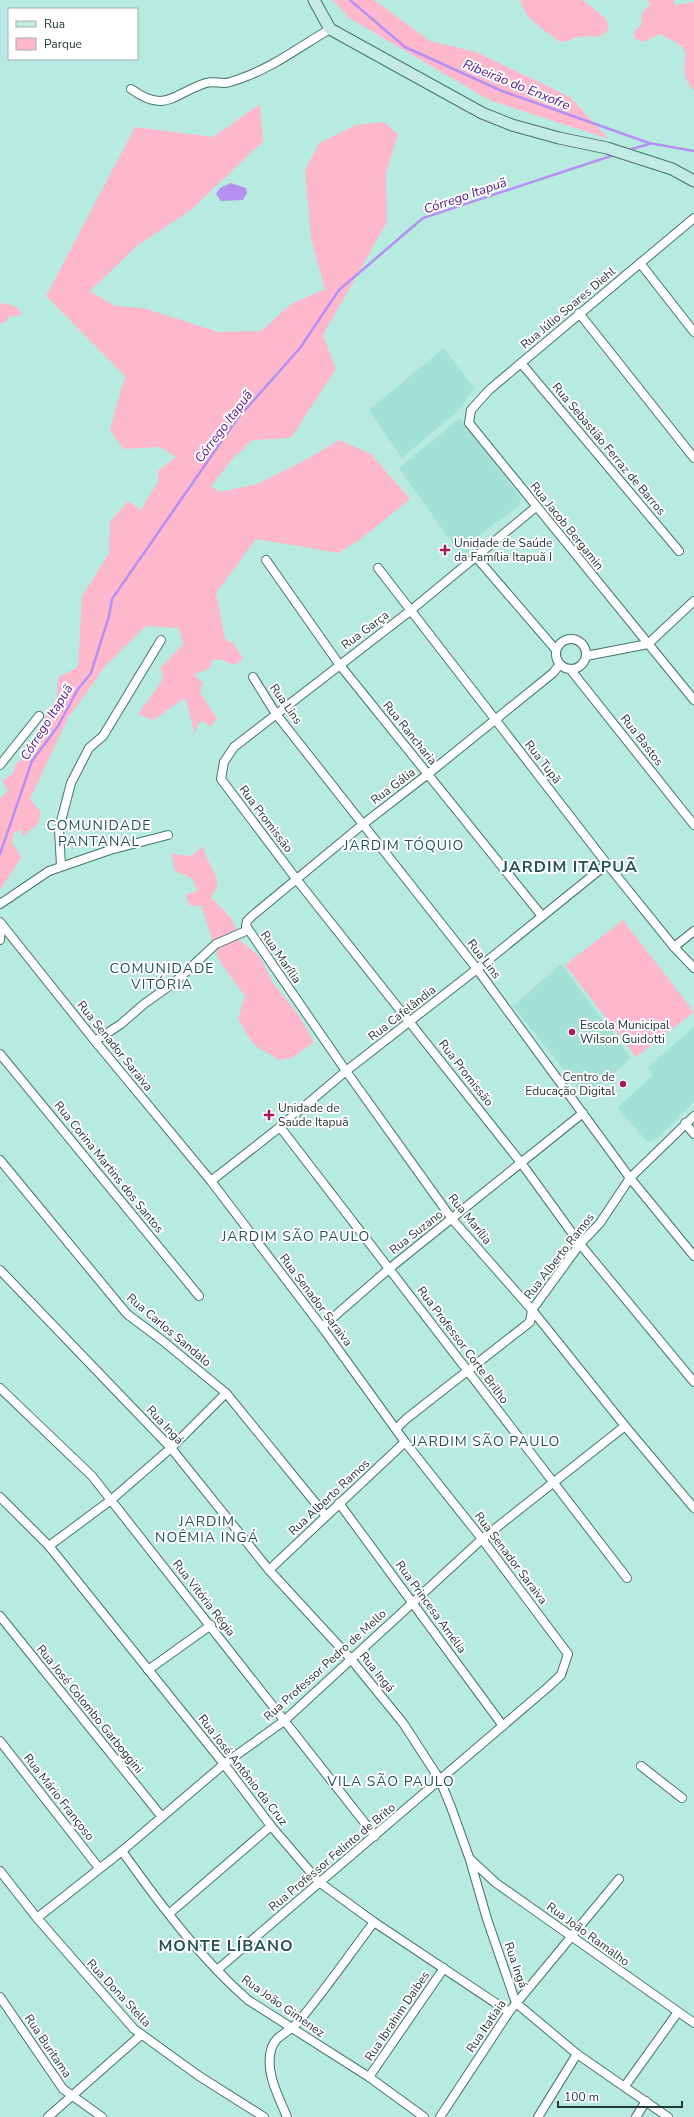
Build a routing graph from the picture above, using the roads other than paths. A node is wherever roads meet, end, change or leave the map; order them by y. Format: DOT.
graph roads {
  1 [pos="314,0"];
  2 [pos="330,29"];
  3 [pos="131,89"];
  4 [pos="694,181"];
  5 [pos="694,218"];
  6 [pos="640,263"];
  7 [pos="579,313"];
  8 [pos="694,332"];
  9 [pos="521,363"];
  10 [pos="469,423"];
  11 [pos="694,458"];
  12 [pos="536,507"];
  13 [pos="679,551"];
  14 [pos="476,558"];
  15 [pos="266,560"];
  16 [pos="378,568"];
  17 [pos="694,600"];
  18 [pos="410,611"];
  19 [pos="161,640"];
  20 [pos="648,644"];
  21 [pos="556,650"];
  22 [pos="586,656"];
  23 [pos="339,664"];
  24 [pos="560,664"];
  25 [pos="570,669"];
  26 [pos="253,677"];
  27 [pos="694,700"];
  28 [pos="276,714"];
  29 [pos="39,716"];
  30 [pos="496,720"];
  31 [pos="0,765"];
  32 [pos="428,774"];
  33 [pos="221,779"];
  34 [pos="362,824"];
  35 [pos="694,825"];
  36 [pos="168,835"];
  37 [pos="607,864"];
  38 [pos="61,866"];
  39 [pos="297,880"];
  40 [pos="0,904"];
  41 [pos="542,916"];
  42 [pos="1,923"];
  43 [pos="248,930"];
  44 [pos="694,931"];
  45 [pos="0,940"];
  46 [pos="674,947"];
  47 [pos="694,968"];
  48 [pos="477,969"];
  49 [pos="410,1022"];
  50 [pos="95,1041"];
  51 [pos="0,1054"];
  52 [pos="346,1071"];
  53 [pos="583,1113"];
  54 [pos="694,1116"];
  55 [pos="685,1123"];
  56 [pos="280,1127"];
  57 [pos="694,1134"];
  58 [pos="0,1160"];
  59 [pos="522,1164"];
  60 [pos="630,1178"];
  61 [pos="211,1181"];
  62 [pos="452,1219"];
  63 [pos="580,1244"];
  64 [pos="694,1256"];
  65 [pos="390,1268"];
  66 [pos="0,1270"];
  67 [pos="199,1296"];
  68 [pos="532,1310"];
  69 [pos="322,1327"];
  70 [pos="468,1371"];
  71 [pos="694,1382"];
  72 [pos="0,1388"];
  73 [pos="226,1393"];
  74 [pos="625,1426"];
  75 [pos="397,1428"];
  76 [pos="404,1442"];
  77 [pos="171,1448"];
  78 [pos="553,1482"];
  79 [pos="0,1497"];
  80 [pos="111,1500"];
  81 [pos="339,1503"];
  82 [pos="694,1508"];
  83 [pos="326,1516"];
  84 [pos="482,1539"];
  85 [pos="49,1546"];
  86 [pos="269,1570"];
  87 [pos="627,1578"];
  88 [pos="413,1602"];
  89 [pos="0,1616"];
  90 [pos="211,1625"];
  91 [pos="350,1658"];
  92 [pos="566,1663"];
  93 [pos="148,1670"];
  94 [pos="284,1720"];
  95 [pos="504,1726"];
  96 [pos="0,1741"];
  97 [pos="224,1764"];
  98 [pos="641,1766"];
  99 [pos="440,1780"];
  100 [pos="682,1798"];
  101 [pos="162,1817"];
  102 [pos="271,1826"];
  103 [pos="375,1836"];
  104 [pos="122,1851"];
  105 [pos="470,1860"];
  106 [pos="99,1868"];
  107 [pos="0,1871"];
  108 [pos="619,1879"];
  109 [pos="319,1882"];
  110 [pos="170,1913"];
  111 [pos="37,1918"];
  112 [pos="374,1922"];
  113 [pos="572,1936"];
  114 [pos="444,1968"];
  115 [pos="217,1970"];
  116 [pos="0,1997"];
  117 [pos="516,2003"];
  118 [pos="509,2012"];
  119 [pos="678,2012"];
  120 [pos="694,2023"];
  121 [pos="293,2029"];
  122 [pos="141,2035"];
  123 [pos="577,2054"];
  124 [pos="369,2077"];
  125 [pos="625,2086"];
  126 [pos="71,2097"];
  127 [pos="646,2101"];
  128 [pos="48,2117"];
  129 [pos="102,2117"];
  130 [pos="264,2117"];
  131 [pos="287,2117"];
  132 [pos="424,2117"];
  133 [pos="440,2117"];
  134 [pos="538,2117"];
  135 [pos="636,2117"];
  136 [pos="668,2117"];
  1 -- 2 [label="street"];
  2 -- 3 [label="street"];
  2 -- 4 [label="street"];
  5 -- 6 [label="street, Rua Júlio Soares Diehl"];
  6 -- 7 [label="street, Rua Júlio Soares Diehl"];
  6 -- 8 [label="street"];
  7 -- 9 [label="street, Rua Júlio Soares Diehl"];
  7 -- 11 [label="street"];
  9 -- 10 [label="street, Rua Júlio Soares Diehl"];
  9 -- 13 [label="street, Rua Sebastião Ferraz de Barros"];
  10 -- 12 [label="street, Rua Jacob Bergamin"];
  12 -- 14 [label="street, Rua Garça"];
  12 -- 20 [label="street, Rua Jacob Bergamin"];
  14 -- 18 [label="street, Rua Garça"];
  14 -- 21 [label="street"];
  15 -- 23 [label="street, Rua Rancharia"];
  16 -- 18 [label="street, Rua Tupã"];
  17 -- 20 [label="street"];
  18 -- 23 [label="street, Rua Garça"];
  18 -- 30 [label="street, Rua Tupã"];
  19 -- 38 [label="street"];
  20 -- 22 [label="street"];
  20 -- 27 [label="street, Rua Jacob Bergamin"];
  21 -- 22 [label="street"];
  21 -- 24 [label="street"];
  22 -- 25 [label="street"];
  23 -- 28 [label="street, Rua Garça"];
  23 -- 32 [label="street, Rua Rancharia"];
  24 -- 25 [label="street"];
  24 -- 30 [label="street, Rua Gália"];
  25 -- 35 [label="street, Rua Bastos"];
  26 -- 28 [label="street, Rua Lins"];
  28 -- 33 [label="street, Rua Garça"];
  28 -- 34 [label="street, Rua Lins"];
  29 -- 31 [label="street"];
  30 -- 32 [label="street, Rua Gália"];
  30 -- 37 [label="street, Rua Tupã"];
  32 -- 34 [label="street, Rua Gália"];
  32 -- 41 [label="street, Rua Rancharia"];
  33 -- 39 [label="street, Rua Promissão"];
  34 -- 39 [label="street, Rua Gália"];
  34 -- 48 [label="street, Rua Lins"];
  36 -- 38 [label="street"];
  37 -- 41 [label="street, Rua Cafelândia"];
  37 -- 46 [label="street, Rua Tupã"];
  38 -- 40 [label="street"];
  39 -- 43 [label="street, Rua Gália"];
  39 -- 49 [label="street, Rua Promissão"];
  41 -- 48 [label="street, Rua Cafelândia"];
  42 -- 45 [label="street"];
  42 -- 50 [label="street, Rua Senador Saraiva"];
  43 -- 50 [label="street"];
  43 -- 52 [label="street, Rua Marília"];
  44 -- 46 [label="street"];
  46 -- 47 [label="street, Rua Tupã"];
  48 -- 49 [label="street, Rua Cafelândia"];
  48 -- 53 [label="street, Rua Lins"];
  49 -- 52 [label="street, Rua Cafelândia"];
  49 -- 59 [label="street, Rua Promissão"];
  50 -- 61 [label="street, Rua Senador Saraiva"];
  51 -- 67 [label="street, Rua Corina Martins dos Santos"];
  52 -- 56 [label="street, Rua Cafelândia"];
  52 -- 62 [label="street, Rua Marília"];
  53 -- 59 [label="street, Rua Suzano"];
  53 -- 60 [label="street, Rua Lins"];
  54 -- 55 [label="street, Rua Alberto Ramos"];
  55 -- 57 [label="street"];
  55 -- 60 [label="street, Rua Alberto Ramos"];
  56 -- 61 [label="street, Rua Cafelândia"];
  56 -- 65 [label="street, Rua Professor Corte Brilho"];
  58 -- 73 [label="street, Rua Carlos Sandalo"];
  59 -- 62 [label="street, Rua Suzano"];
  59 -- 63 [label="street, Rua Promissão"];
  60 -- 63 [label="street, Rua Alberto Ramos"];
  60 -- 64 [label="street, Rua Lins"];
  61 -- 69 [label="street, Rua Senador Saraiva"];
  62 -- 65 [label="street, Rua Suzano"];
  62 -- 68 [label="street, Rua Marília"];
  63 -- 68 [label="street, Rua Alberto Ramos"];
  63 -- 71 [label="street, Rua Promissão"];
  65 -- 69 [label="street, Rua Suzano"];
  65 -- 70 [label="street, Rua Professor Corte Brilho"];
  66 -- 77 [label="street, Rua Ingá"];
  68 -- 70 [label="street, Rua Alberto Ramos"];
  68 -- 74 [label="street, Rua Marília"];
  69 -- 75 [label="street, Rua Senador Saraiva"];
  70 -- 75 [label="street, Rua Alberto Ramos"];
  70 -- 78 [label="street, Rua Professor Corte Brilho"];
  72 -- 80 [label="street, Rua Vitória Régia"];
  73 -- 77 [label="street"];
  73 -- 83 [label="street, Rua Carlos Sandalo"];
  74 -- 78 [label="street, Rua Professor Pedro de Mello"];
  74 -- 82 [label="street, Rua Marília"];
  75 -- 76 [label="street, Rua Senador Saraiva"];
  76 -- 81 [label="street, Rua Alberto Ramos"];
  76 -- 84 [label="street, Rua Senador Saraiva"];
  77 -- 80 [label="street"];
  77 -- 86 [label="street, Rua Ingá"];
  78 -- 84 [label="street, Rua Professor Pedro de Mello"];
  78 -- 87 [label="street, Rua Professor Corte Brilho"];
  79 -- 85 [label="street, Rua José Antônio da Cruz"];
  80 -- 85 [label="street"];
  80 -- 90 [label="street, Rua Vitória Régia"];
  81 -- 83 [label="street, Rua Alberto Ramos"];
  81 -- 88 [label="street, Rua Princesa Amélia"];
  83 -- 86 [label="street, Rua Alberto Ramos"];
  84 -- 88 [label="street, Rua Professor Pedro de Mello"];
  84 -- 92 [label="street, Rua Senador Saraiva"];
  85 -- 93 [label="street, Rua José Antônio da Cruz"];
  86 -- 91 [label="street, Rua Ingá"];
  88 -- 91 [label="street, Rua Professor Pedro de Mello"];
  88 -- 95 [label="street, Rua Princesa Amélia"];
  89 -- 101 [label="street, Rua José Colombo Garboggini"];
  90 -- 93 [label="street"];
  90 -- 94 [label="street, Rua Vitória Régia"];
  91 -- 94 [label="street, Rua Professor Pedro de Mello"];
  91 -- 99 [label="street, Rua Ingá"];
  92 -- 95 [label="street, Rua Professor Felinto de Brito"];
  93 -- 97 [label="street, Rua José Antônio da Cruz"];
  94 -- 97 [label="street, Rua Professor Pedro de Mello"];
  94 -- 103 [label="street, Rua Vitória Régia"];
  95 -- 99 [label="street, Rua Professor Felinto de Brito"];
  96 -- 106 [label="street, Rua Mário Françoso"];
  97 -- 101 [label="street, Rua Professor Pedro de Mello"];
  97 -- 102 [label="street, Rua José Antônio da Cruz"];
  98 -- 100 [label="street"];
  99 -- 103 [label="street, Rua Professor Felinto de Brito"];
  99 -- 105 [label="street, Rua Ingá"];
  101 -- 104 [label="street, Rua Professor Pedro de Mello"];
  102 -- 109 [label="street, Rua José Antônio da Cruz"];
  102 -- 110 [label="street"];
  103 -- 109 [label="street, Rua Professor Felinto de Brito"];
  104 -- 106 [label="street, Rua Professor Pedro de Mello"];
  104 -- 110 [label="street, Rua João Gimenez"];
  105 -- 113 [label="street, Rua João Ramalho"];
  105 -- 117 [label="street, Rua Ingá"];
  106 -- 111 [label="street, Rua Professor Pedro de Mello"];
  107 -- 111 [label="street, Rua Dona Stella"];
  108 -- 113 [label="street, Rua Itatiaia"];
  109 -- 112 [label="street, Rua José Antônio da Cruz"];
  109 -- 115 [label="street, Rua Professor Felinto de Brito"];
  110 -- 115 [label="street, Rua João Gimenez"];
  111 -- 122 [label="street, Rua Dona Stella"];
  112 -- 114 [label="street, Rua José Antônio da Cruz"];
  112 -- 121 [label="street"];
  113 -- 117 [label="street, Rua Itatiaia"];
  113 -- 119 [label="street, Rua João Ramalho"];
  114 -- 118 [label="street, Rua José Antônio da Cruz"];
  114 -- 124 [label="street, Rua Ibrahim Daibes"];
  115 -- 121 [label="street, Rua João Gimenez"];
  116 -- 126 [label="street, Rua Buritama"];
  117 -- 118 [label="street, Rua Itatiaia"];
  117 -- 123 [label="street, Rua Ingá"];
  118 -- 133 [label="street, Rua Itatiaia"];
  119 -- 120 [label="street, Rua João Ramalho"];
  119 -- 125 [label="street"];
  121 -- 124 [label="street, Rua João Gimenez"];
  121 -- 131 [label="street"];
  122 -- 126 [label="street"];
  122 -- 130 [label="street, Rua Dona Stella"];
  123 -- 125 [label="street, Rua Ingá"];
  123 -- 134 [label="street"];
  124 -- 132 [label="street, Rua João Gimenez"];
  125 -- 127 [label="street, Rua Ingá"];
  126 -- 128 [label="street"];
  126 -- 129 [label="street, Rua Buritama"];
  127 -- 135 [label="street"];
  127 -- 136 [label="street, Rua Ingá"];
}
